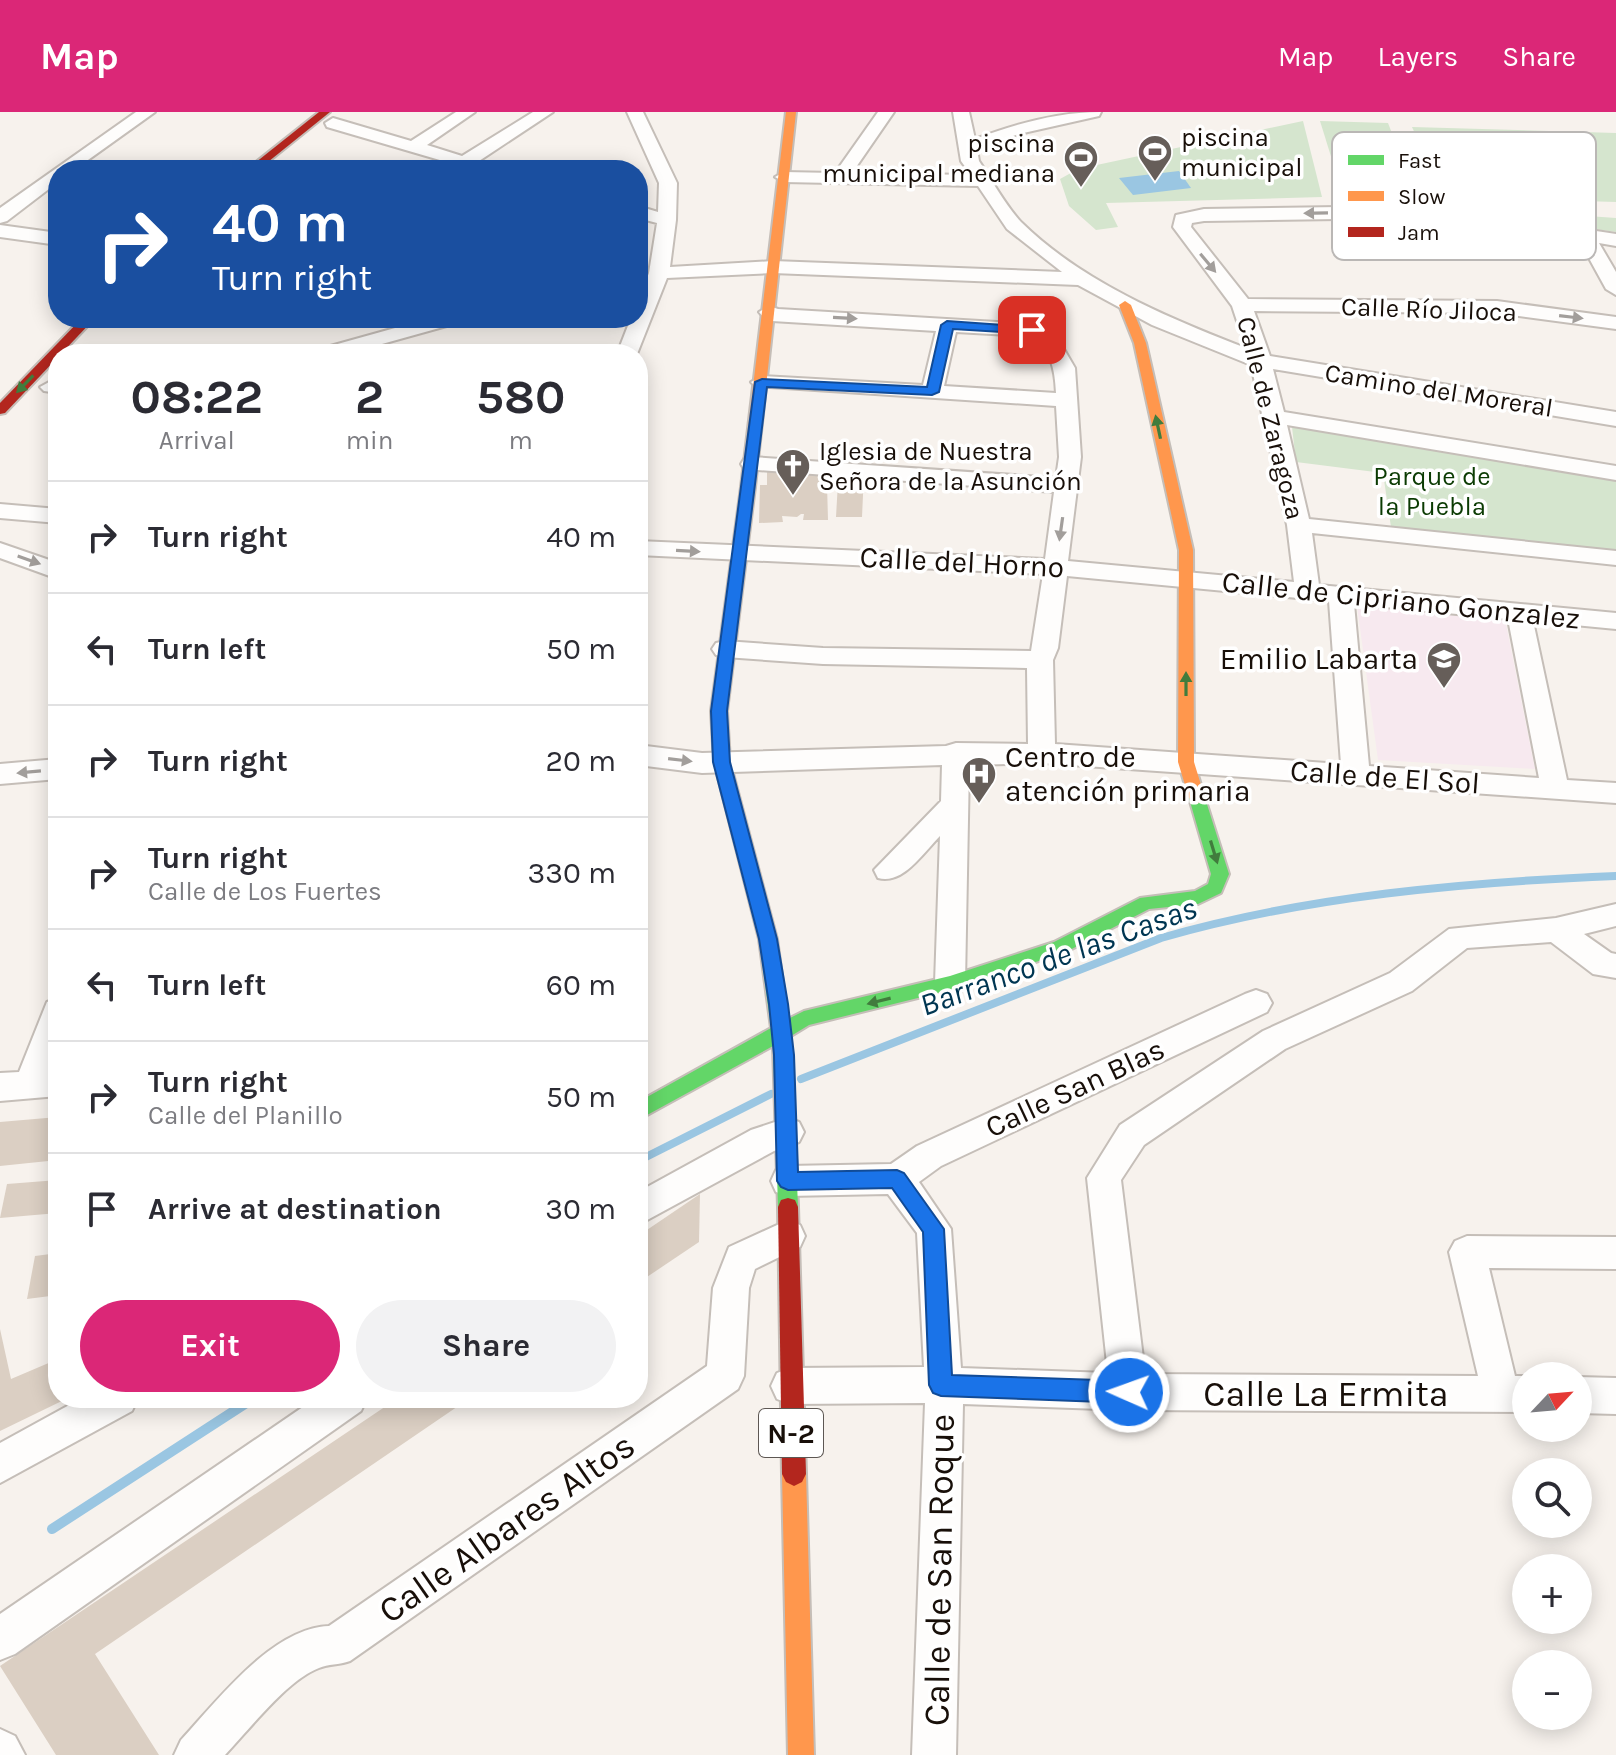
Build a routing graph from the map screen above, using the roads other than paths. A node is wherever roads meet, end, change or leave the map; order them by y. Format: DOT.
graph roads {
  1 [pos="147,112"];
  2 [pos="467,112"];
  3 [pos="545,112"];
  4 [pos="635,112"];
  5 [pos="791,112"];
  6 [pos="886,112"];
  7 [pos="961,112"];
  8 [pos="1093,112"];
  9 [pos="336,116"];
  10 [pos="965,144"];
  11 [pos="413,147"];
  12 [pos="77,160"];
  13 [pos="267,160"];
  14 [pos="286,160"];
  15 [pos="444,160"];
  16 [pos="468,160"];
  17 [pos="784,177"];
  18 [pos="840,178"];
  19 [pos="48,181"];
  20 [pos="981,181"];
  21 [pos="1332,213"];
  22 [pos="648,215"];
  23 [pos="0,217"];
  24 [pos="667,220"];
  25 [pos="0,231"];
  26 [pos="1596,237"];
  27 [pos="48,238"];
  28 [pos="1616,240"];
  29 [pos="1596,254"];
  30 [pos="773,267"];
  31 [pos="653,272"];
  32 [pos="989,276"];
  33 [pos="1082,279"];
  34 [pos="1616,289"];
  35 [pos="1125,305"];
  36 [pos="1242,305"];
  37 [pos="769,312"];
  38 [pos="1159,321"];
  39 [pos="1616,323"];
  40 [pos="947,325"];
  41 [pos="79,328"];
  42 [pos="418,328"];
  43 [pos="990,328"];
  44 [pos="1135,331"];
  45 [pos="64,344"];
  46 [pos="359,344"];
  47 [pos="48,360"];
  48 [pos="1261,361"];
  49 [pos="762,382"];
  50 [pos="932,392"];
  51 [pos="1065,400"];
  52 [pos="0,410"];
  53 [pos="1276,417"];
  54 [pos="1616,419"];
  55 [pos="752,464"];
  56 [pos="1616,473"];
  57 [pos="1067,486"];
  58 [pos="0,511"];
  59 [pos="48,515"];
  60 [pos="1299,525"];
  61 [pos="648,548"];
  62 [pos="0,550"];
  63 [pos="738,553"];
  64 [pos="1616,558"];
  65 [pos="48,567"];
  66 [pos="1055,567"];
  67 [pos="1187,580"];
  68 [pos="1307,590"];
  69 [pos="1341,594"];
  70 [pos="1519,612"];
  71 [pos="1616,621"];
  72 [pos="725,649"];
  73 [pos="1040,660"];
  74 [pos="956,753"];
  75 [pos="1042,753"];
  76 [pos="648,756"];
  77 [pos="722,762"];
  78 [pos="1186,762"];
  79 [pos="48,770"];
  80 [pos="0,774"];
  81 [pos="1356,775"];
  82 [pos="1555,790"];
  83 [pos="1616,793"];
  84 [pos="956,803"];
  85 [pos="888,870"];
  86 [pos="1616,915"];
  87 [pos="1556,930"];
  88 [pos="1616,966"];
  89 [pos="950,983"];
  90 [pos="1256,1003"];
  91 [pos="782,1032"];
  92 [pos="48,1037"];
  93 [pos="30,1084"];
  94 [pos="648,1106"];
  95 [pos="787,1121"];
  96 [pos="897,1179"];
  97 [pos="788,1181"];
  98 [pos="648,1204"];
  99 [pos="788,1236"];
  100 [pos="1616,1253"];
  101 [pos="941,1385"];
  102 [pos="790,1386"];
  103 [pos="1512,1391"];
  104 [pos="1129,1392"];
  105 [pos="1512,1394"];
  106 [pos="1592,1395"];
  107 [pos="1616,1396"];
  108 [pos="101,1408"];
  109 [pos="334,1408"];
  110 [pos="0,1464"];
  111 [pos="0,1639"];
  112 [pos="196,1755"];
  113 [pos="801,1755"];
  114 [pos="934,1755"];
  1 -- 12 [label="street"];
  2 -- 11 [label="street"];
  3 -- 16 [label="street"];
  4 -- 24 [label="street"];
  5 -- 17 [label="main road, N-2"];
  6 -- 18 [label="street"];
  7 -- 10 [label="street, Camino del Moreral"];
  8 -- 10 [label="street"];
  9 -- 11 [label="street"];
  9 -- 13 [label="main road"];
  9 -- 14 [label="main road"];
  10 -- 20 [label="street, Camino del Moreral"];
  11 -- 15 [label="street"];
  17 -- 18 [label="street"];
  17 -- 30 [label="main road, N-2"];
  18 -- 20 [label="street"];
  19 -- 23 [label="street"];
  20 -- 33 [label="street, Camino del Moreral"];
  21 -- 36 [label="street, Calle de Zaragoza, one-way"];
  22 -- 24 [label="street"];
  24 -- 31 [label="street"];
  25 -- 27 [label="street"];
  26 -- 28 [label="street"];
  29 -- 34 [label="street"];
  30 -- 31 [label="street"];
  30 -- 32 [label="street"];
  30 -- 37 [label="main road, N-2"];
  32 -- 33 [label="street"];
  32 -- 43 [label="street"];
  33 -- 35 [label="street, Camino del Moreral"];
  35 -- 38 [label="street, Camino del Moreral"];
  35 -- 44 [label="main road"];
  36 -- 39 [label="street, Calle Río Jiloca, one-way"];
  36 -- 48 [label="street, Calle de Zaragoza"];
  37 -- 40 [label="street, one-way"];
  37 -- 49 [label="main road, N-2"];
  38 -- 44 [label="street"];
  38 -- 48 [label="street, Camino del Moreral"];
  40 -- 43 [label="street"];
  40 -- 50 [label="street"];
  41 -- 45 [label="main road, one-way"];
  42 -- 46 [label="street"];
  43 -- 51 [label="street"];
  67 -- 44 [label="main road, one-way"];
  47 -- 52 [label="main road, one-way"];
  48 -- 53 [label="street, Calle de Zaragoza"];
  48 -- 54 [label="street, Camino del Moreral"];
  49 -- 50 [label="street"];
  49 -- 55 [label="main road, N-2"];
  50 -- 51 [label="street"];
  51 -- 57 [label="street"];
  53 -- 56 [label="street"];
  53 -- 60 [label="street, Calle de Zaragoza"];
  55 -- 57 [label="street"];
  55 -- 63 [label="main road, N-2"];
  57 -- 66 [label="street, one-way"];
  58 -- 59 [label="street"];
  60 -- 64 [label="street"];
  60 -- 68 [label="street, Calle de Zaragoza"];
  61 -- 63 [label="street, Calle del Horno, one-way"];
  62 -- 65 [label="street, one-way"];
  63 -- 66 [label="street, Calle del Horno"];
  63 -- 72 [label="main road, N-2"];
  66 -- 67 [label="street, Calle del Horno"];
  66 -- 73 [label="street"];
  67 -- 68 [label="street, Calle de Cipriano Gonzalez"];
  78 -- 67 [label="main road, one-way"];
  68 -- 69 [label="street, Calle de Cipriano Gonzalez"];
  69 -- 70 [label="street, Calle de Cipriano Gonzalez"];
  69 -- 81 [label="street"];
  70 -- 71 [label="street, Calle de Cipriano Gonzalez"];
  70 -- 82 [label="street"];
  72 -- 73 [label="street"];
  72 -- 77 [label="main road, N-2"];
  73 -- 75 [label="street"];
  74 -- 75 [label="street, Calle de El Sol"];
  74 -- 77 [label="street, Calle de El Sol"];
  74 -- 84 [label="street"];
  75 -- 78 [label="street, Calle de El Sol"];
  76 -- 77 [label="street, Calle de El Sol, one-way"];
  77 -- 91 [label="main road, N-2"];
  78 -- 81 [label="street, Calle de El Sol"];
  78 -- 89 [label="main road, one-way"];
  79 -- 80 [label="street, one-way"];
  81 -- 82 [label="street, Calle de El Sol"];
  82 -- 83 [label="street, Calle de El Sol"];
  84 -- 85 [label="street"];
  84 -- 89 [label="street"];
  86 -- 87 [label="street"];
  87 -- 88 [label="street"];
  87 -- 104 [label="street"];
  89 -- 91 [label="main road, one-way"];
  90 -- 96 [label="street, Calle San Blas"];
  91 -- 94 [label="main road"];
  91 -- 95 [label="main road, N-2"];
  92 -- 93 [label="street"];
  95 -- 97 [label="main road, N-2"];
  95 -- 98 [label="street"];
  96 -- 97 [label="street"];
  96 -- 101 [label="street, Calle de San Roque"];
  97 -- 99 [label="main road, N-2"];
  99 -- 102 [label="main road, N-2"];
  99 -- 112 [label="street, Calle Albares Altos"];
  100 -- 103 [label="street"];
  101 -- 102 [label="street, Calle La Ermita"];
  101 -- 104 [label="street, Calle La Ermita"];
  101 -- 114 [label="street, Calle de San Roque"];
  102 -- 113 [label="main road, N-2"];
  104 -- 105 [label="street, Calle La Ermita"];
  106 -- 107 [label="street"];
  108 -- 110 [label="street"];
  109 -- 111 [label="street"];
}
